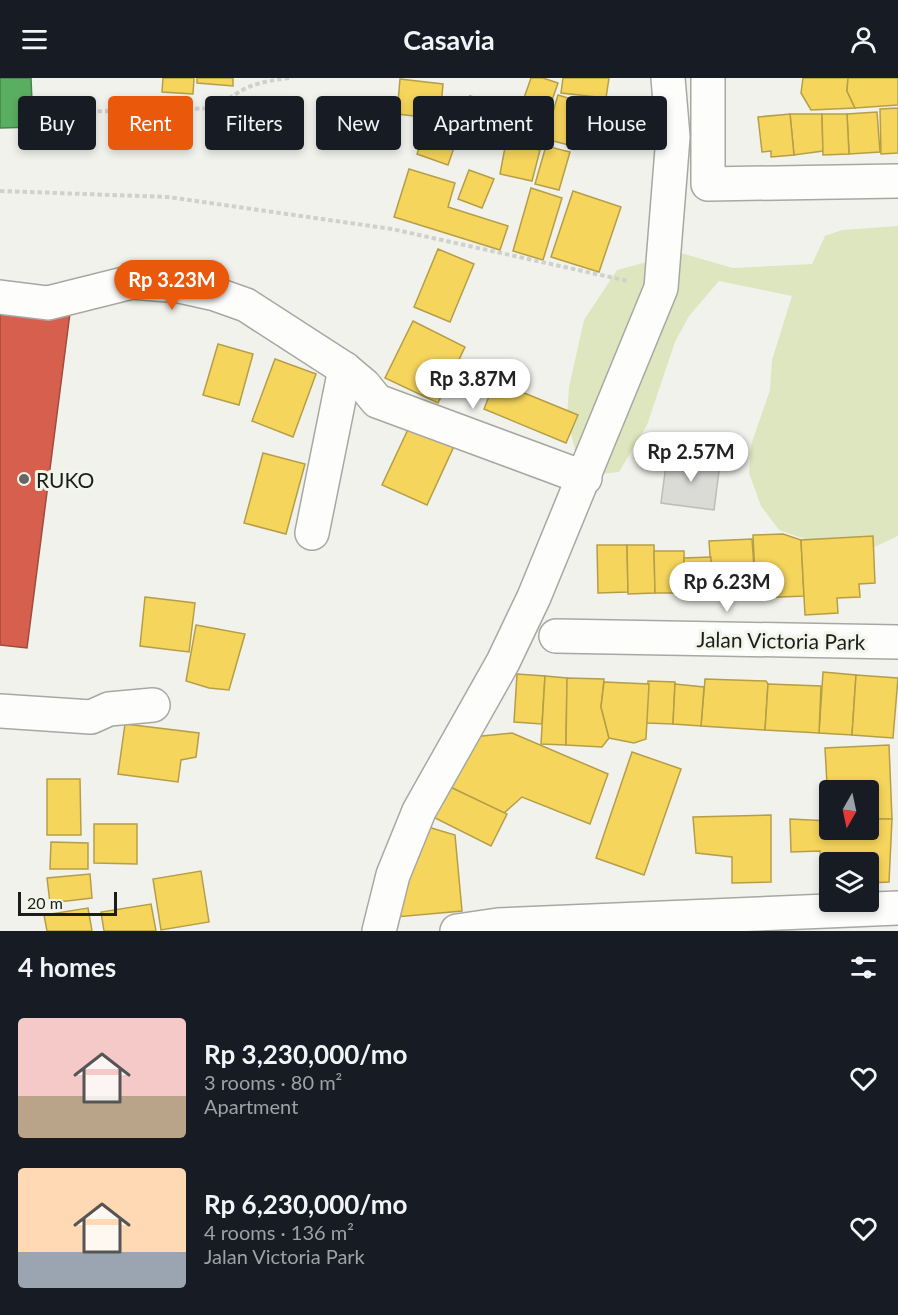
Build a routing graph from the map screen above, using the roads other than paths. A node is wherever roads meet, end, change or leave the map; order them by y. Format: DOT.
graph roads {
  1 [pos="668,78"];
  2 [pos="708,78"];
  3 [pos="898,181"];
  4 [pos="0,297"];
  5 [pos="345,369"];
  6 [pos="585,478"];
  7 [pos="312,533"];
  8 [pos="556,636"];
  9 [pos="898,642"];
  10 [pos="153,705"];
  11 [pos="0,711"];
  12 [pos="898,908"];
  13 [pos="380,931"];
  14 [pos="457,931"];
  1 -- 6 [label="street"];
  2 -- 3 [label="street"];
  4 -- 5 [label="street"];
  5 -- 6 [label="street"];
  5 -- 7 [label="street"];
  6 -- 13 [label="street"];
  8 -- 9 [label="street, Jalan Victoria Park"];
  10 -- 11 [label="street"];
  12 -- 14 [label="street"];
}
